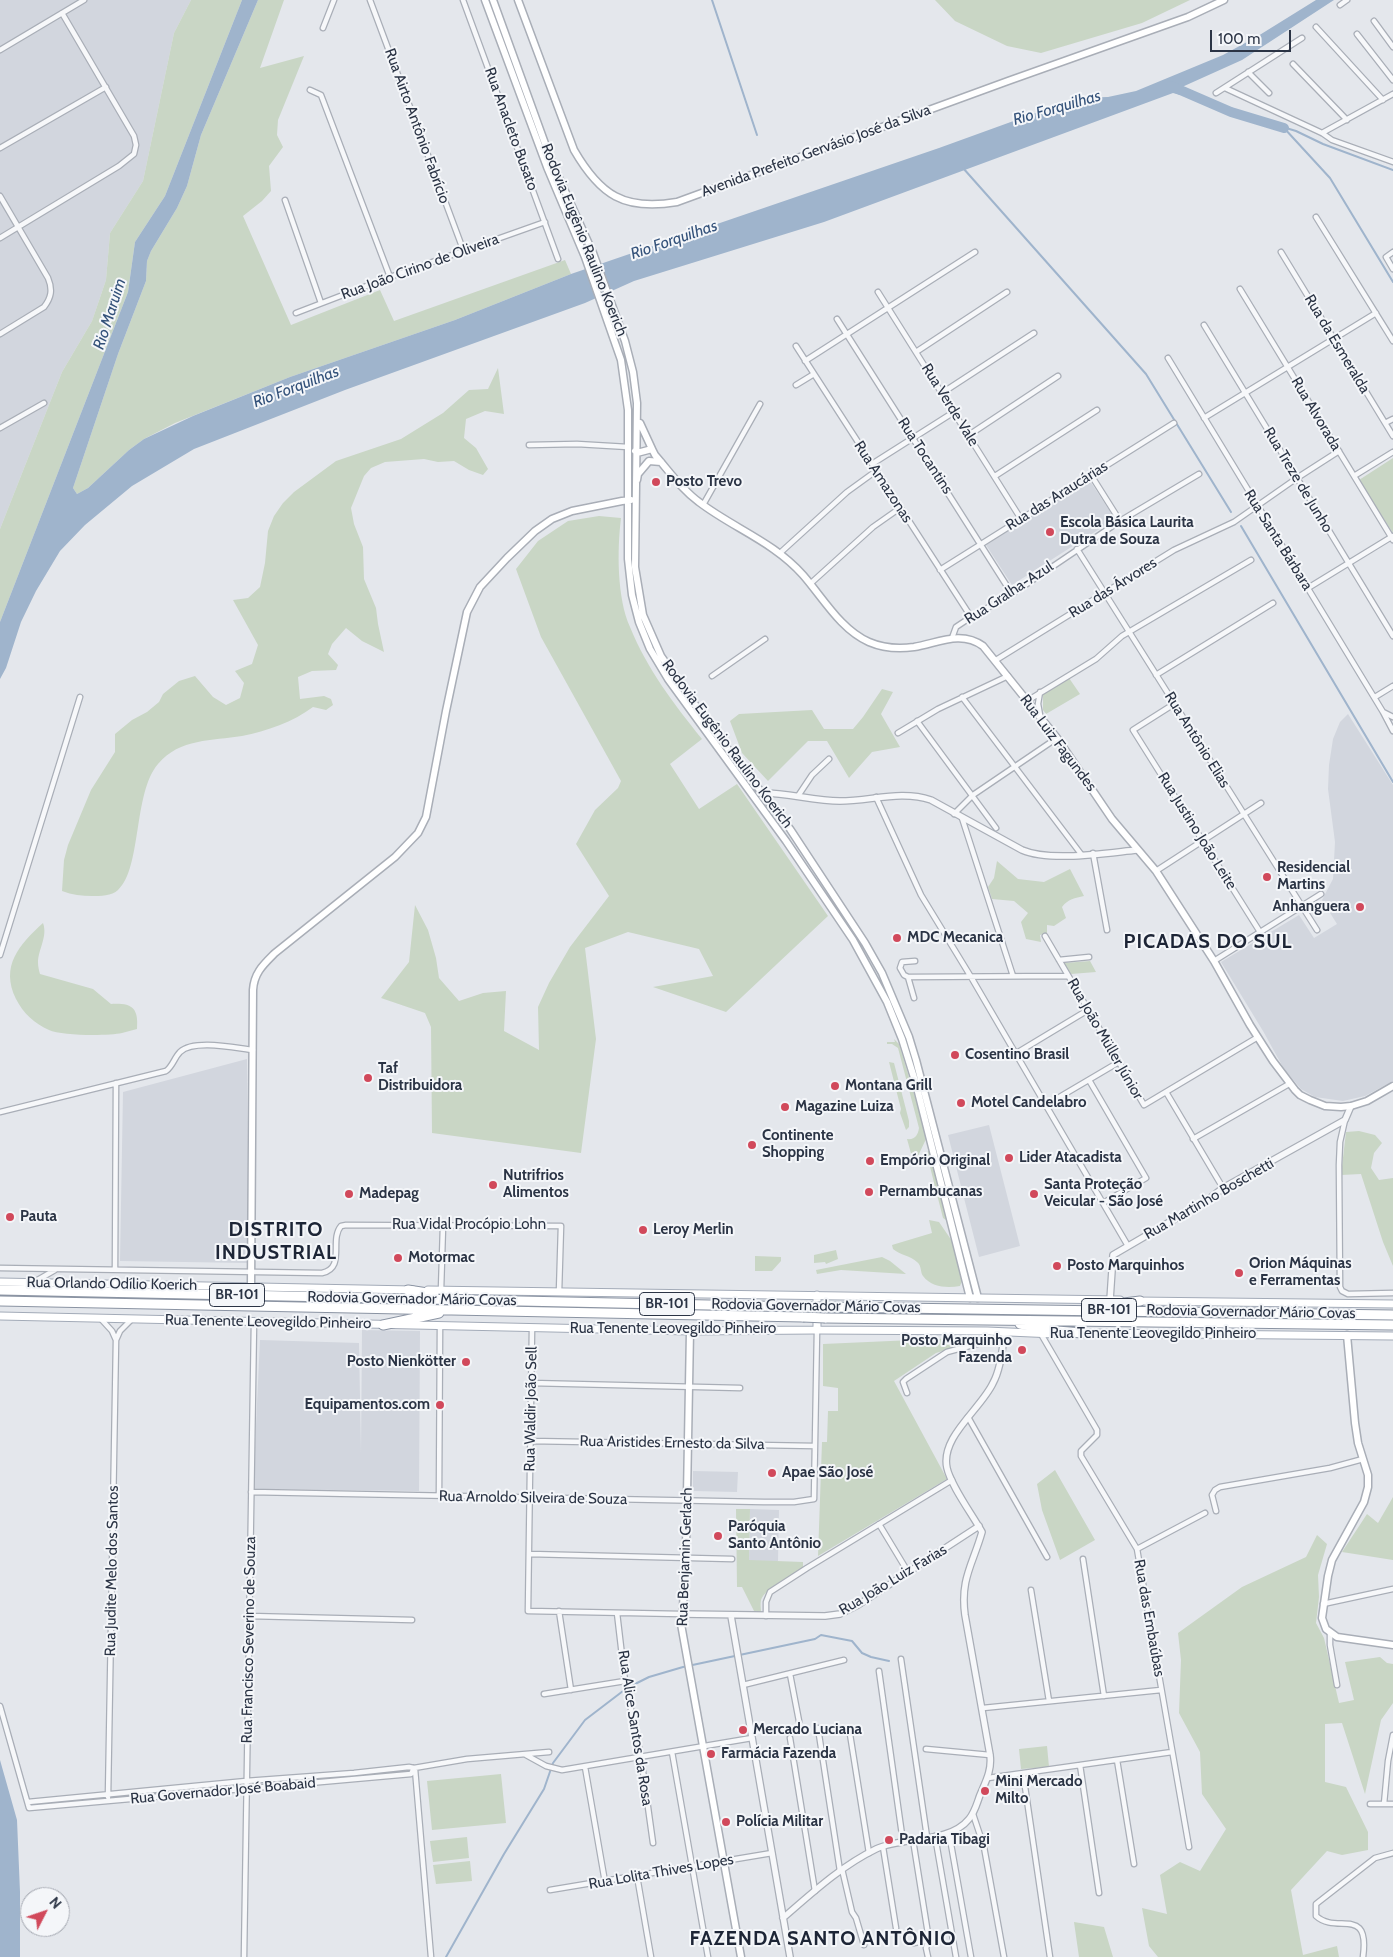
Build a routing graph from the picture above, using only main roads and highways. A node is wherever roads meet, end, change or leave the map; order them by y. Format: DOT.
graph roads {
  1 [pos="485,0"];
  2 [pos="493,0"];
  3 [pos="518,0"];
  4 [pos="1224,0"];
  5 [pos="637,415"];
  6 [pos="628,447"];
  7 [pos="653,452"];
  8 [pos="636,456"];
  9 [pos="649,462"];
  10 [pos="661,462"];
  11 [pos="635,486"];
  12 [pos="631,500"];
  13 [pos="1393,1086"];
  14 [pos="0,1282"];
  15 [pos="251,1287"];
  16 [pos="0,1290"];
  17 [pos="408,1290"];
  18 [pos="817,1295"];
  19 [pos="970,1298"];
  20 [pos="978,1298"];
  21 [pos="474,1299"];
  22 [pos="0,1301"];
  23 [pos="1140,1301"];
  24 [pos="1393,1304"];
  25 [pos="451,1310"];
  26 [pos="1068,1310"];
  27 [pos="1393,1314"];
  28 [pos="0,1316"];
  29 [pos="1003,1320"];
  30 [pos="383,1325"];
  31 [pos="1393,1326"];
  32 [pos="817,1330"];
  33 [pos="690,1331"];
  34 [pos="1082,1333"];
  35 [pos="1347,1335"];
  36 [pos="1393,1336"];
  37 [pos="1393,1645"];
  38 [pos="740,1957"];
  1 -- 6 [label="main road, Rodovia Eugênio Raulino Koerich"];
  2 -- 5 [label="main road, Rodovia Eugênio Raulino Koerich"];
  3 -- 4 [label="main road, Avenida Prefeito Gervásio José da Silva"];
  5 -- 7 [label="main road"];
  5 -- 8 [label="main road, Rodovia Eugênio Raulino Koerich"];
  6 -- 8 [label="main road"];
  6 -- 12 [label="main road, Rodovia Eugênio Raulino Koerich"];
  7 -- 8 [label="main road"];
  7 -- 9 [label="main road"];
  7 -- 10 [label="main road, Rua Luiz Fagundes"];
  8 -- 9 [label="main road"];
  8 -- 11 [label="main road, Rodovia Eugênio Raulino Koerich"];
  9 -- 10 [label="main road"];
  9 -- 11 [label="main road"];
  10 -- 13 [label="main road, Rua Luiz Fagundes"];
  11 -- 12 [label="main road, Rodovia Eugênio Raulino Koerich"];
  12 -- 15 [label="main road"];
  12 -- 19 [label="main road, Rodovia Eugênio Raulino Koerich"];
  12 -- 20 [label="main road, Rodovia Eugênio Raulino Koerich"];
  14 -- 15 [label="main road, Rua Orlando Odílio Koerich"];
  15 -- 17 [label="main road, Rua Orlando Odílio Koerich"];
  16 -- 21 [label="highway, Rodovia Governador Mário Covas / BR-101"];
  17 -- 18 [label="main road, Rua Orlando Odílio Koerich"];
  17 -- 21 [label="highway"];
  18 -- 19 [label="main road, Rua Orlando Odílio Koerich"];
  18 -- 32 [label="main road"];
  19 -- 20 [label="main road, Rua Orlando Odílio Koerich"];
  20 -- 23 [label="main road, Rua Orlando Odílio Koerich"];
  21 -- 26 [label="highway, Rodovia Governador Mário Covas / BR-101, bridge"];
  22 -- 25 [label="highway, Rodovia Governador Mário Covas / BR-101"];
  23 -- 24 [label="main road, Rua Orlando Odílio Koerich"];
  23 -- 26 [label="highway"];
  25 -- 29 [label="highway, Rodovia Governador Mário Covas / BR-101, bridge"];
  25 -- 30 [label="highway"];
  26 -- 27 [label="highway, Rodovia Governador Mário Covas / BR-101"];
  28 -- 30 [label="main road, Rua Tenente Leovegildo Pinheiro"];
  29 -- 31 [label="highway, Rodovia Governador Mário Covas / BR-101"];
  29 -- 34 [label="highway"];
  30 -- 33 [label="main road, Rua Tenente Leovegildo Pinheiro"];
  32 -- 33 [label="main road, Rua Tenente Leovegildo Pinheiro"];
  32 -- 34 [label="main road, Rua Tenente Leovegildo Pinheiro"];
  33 -- 38 [label="main road, Rua Benjamin Gerlach"];
  34 -- 35 [label="main road, Rua Tenente Leovegildo Pinheiro"];
  35 -- 36 [label="main road, Rua Tenente Leovegildo Pinheiro"];
  35 -- 37 [label="main road"];
}
